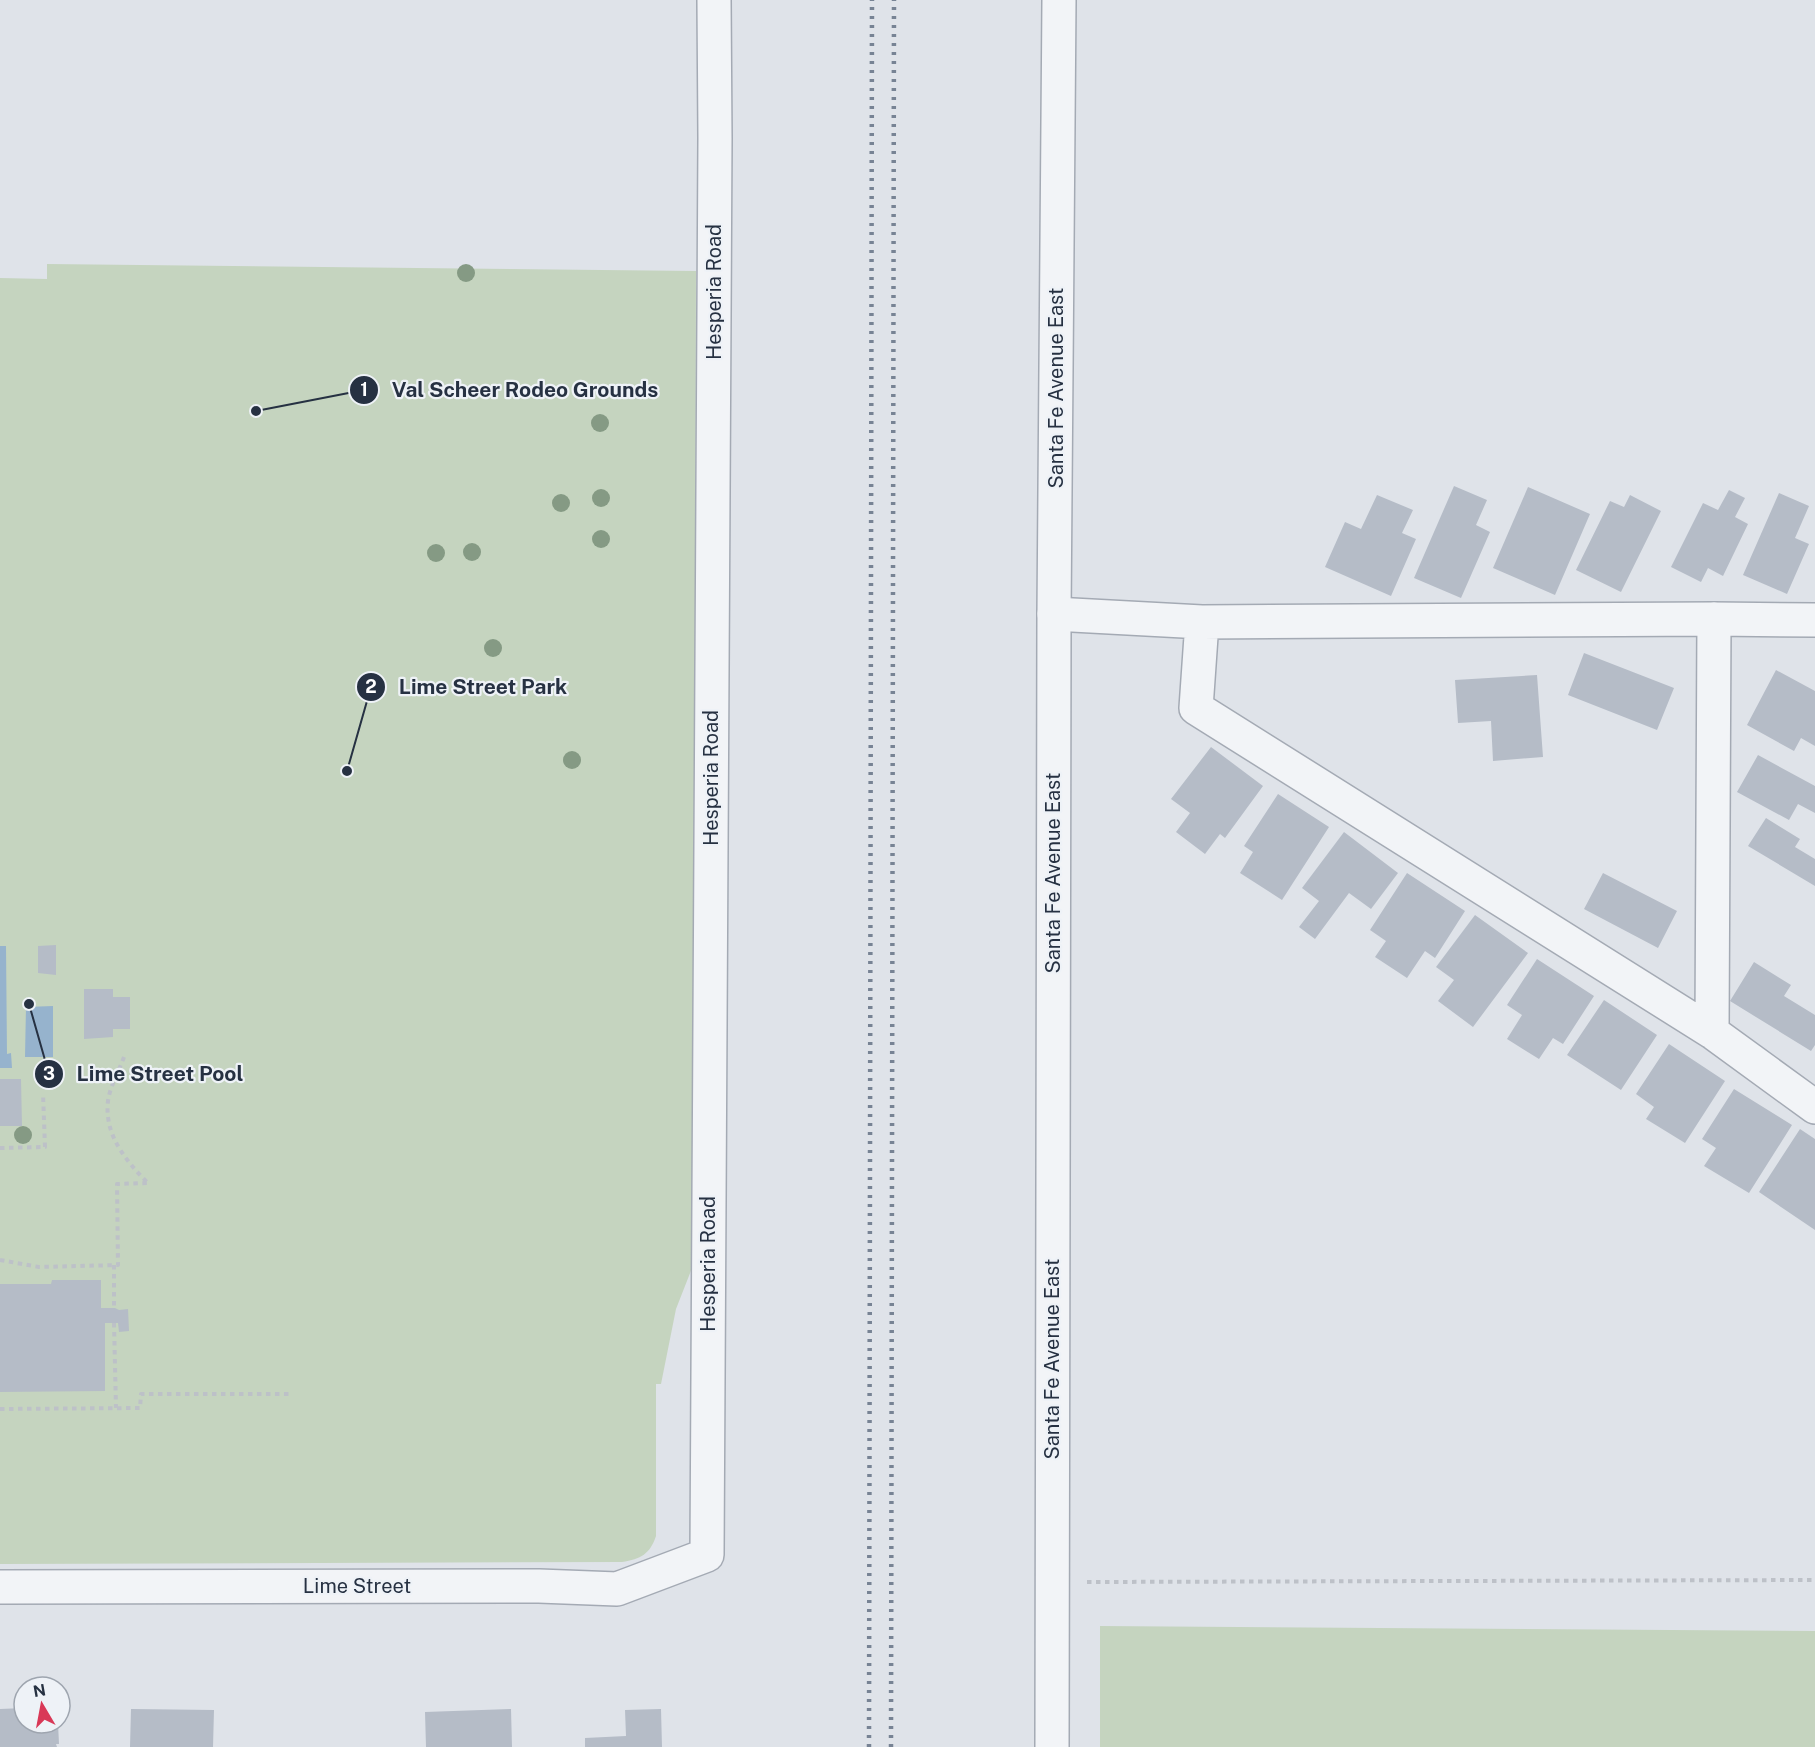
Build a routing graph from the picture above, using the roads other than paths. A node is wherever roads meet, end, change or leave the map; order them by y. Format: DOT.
graph roads {
  1 [pos="714,0"];
  2 [pos="1059,0"];
  3 [pos="1054,614"];
  4 [pos="1714,619"];
  5 [pos="1815,620"];
  6 [pos="1202,622"];
  7 [pos="1712,1032"];
  8 [pos="1815,1107"];
  9 [pos="707,1555"];
  10 [pos="0,1587"];
  11 [pos="1052,1747"];
  1 -- 9 [label="street, Hesperia Road"];
  2 -- 3 [label="street, Santa Fe Avenue East"];
  3 -- 6 [label="street"];
  3 -- 11 [label="street, Santa Fe Avenue East"];
  4 -- 5 [label="street"];
  4 -- 6 [label="street"];
  4 -- 7 [label="street"];
  6 -- 7 [label="street"];
  7 -- 8 [label="street"];
  9 -- 10 [label="street, Lime Street"];
}
